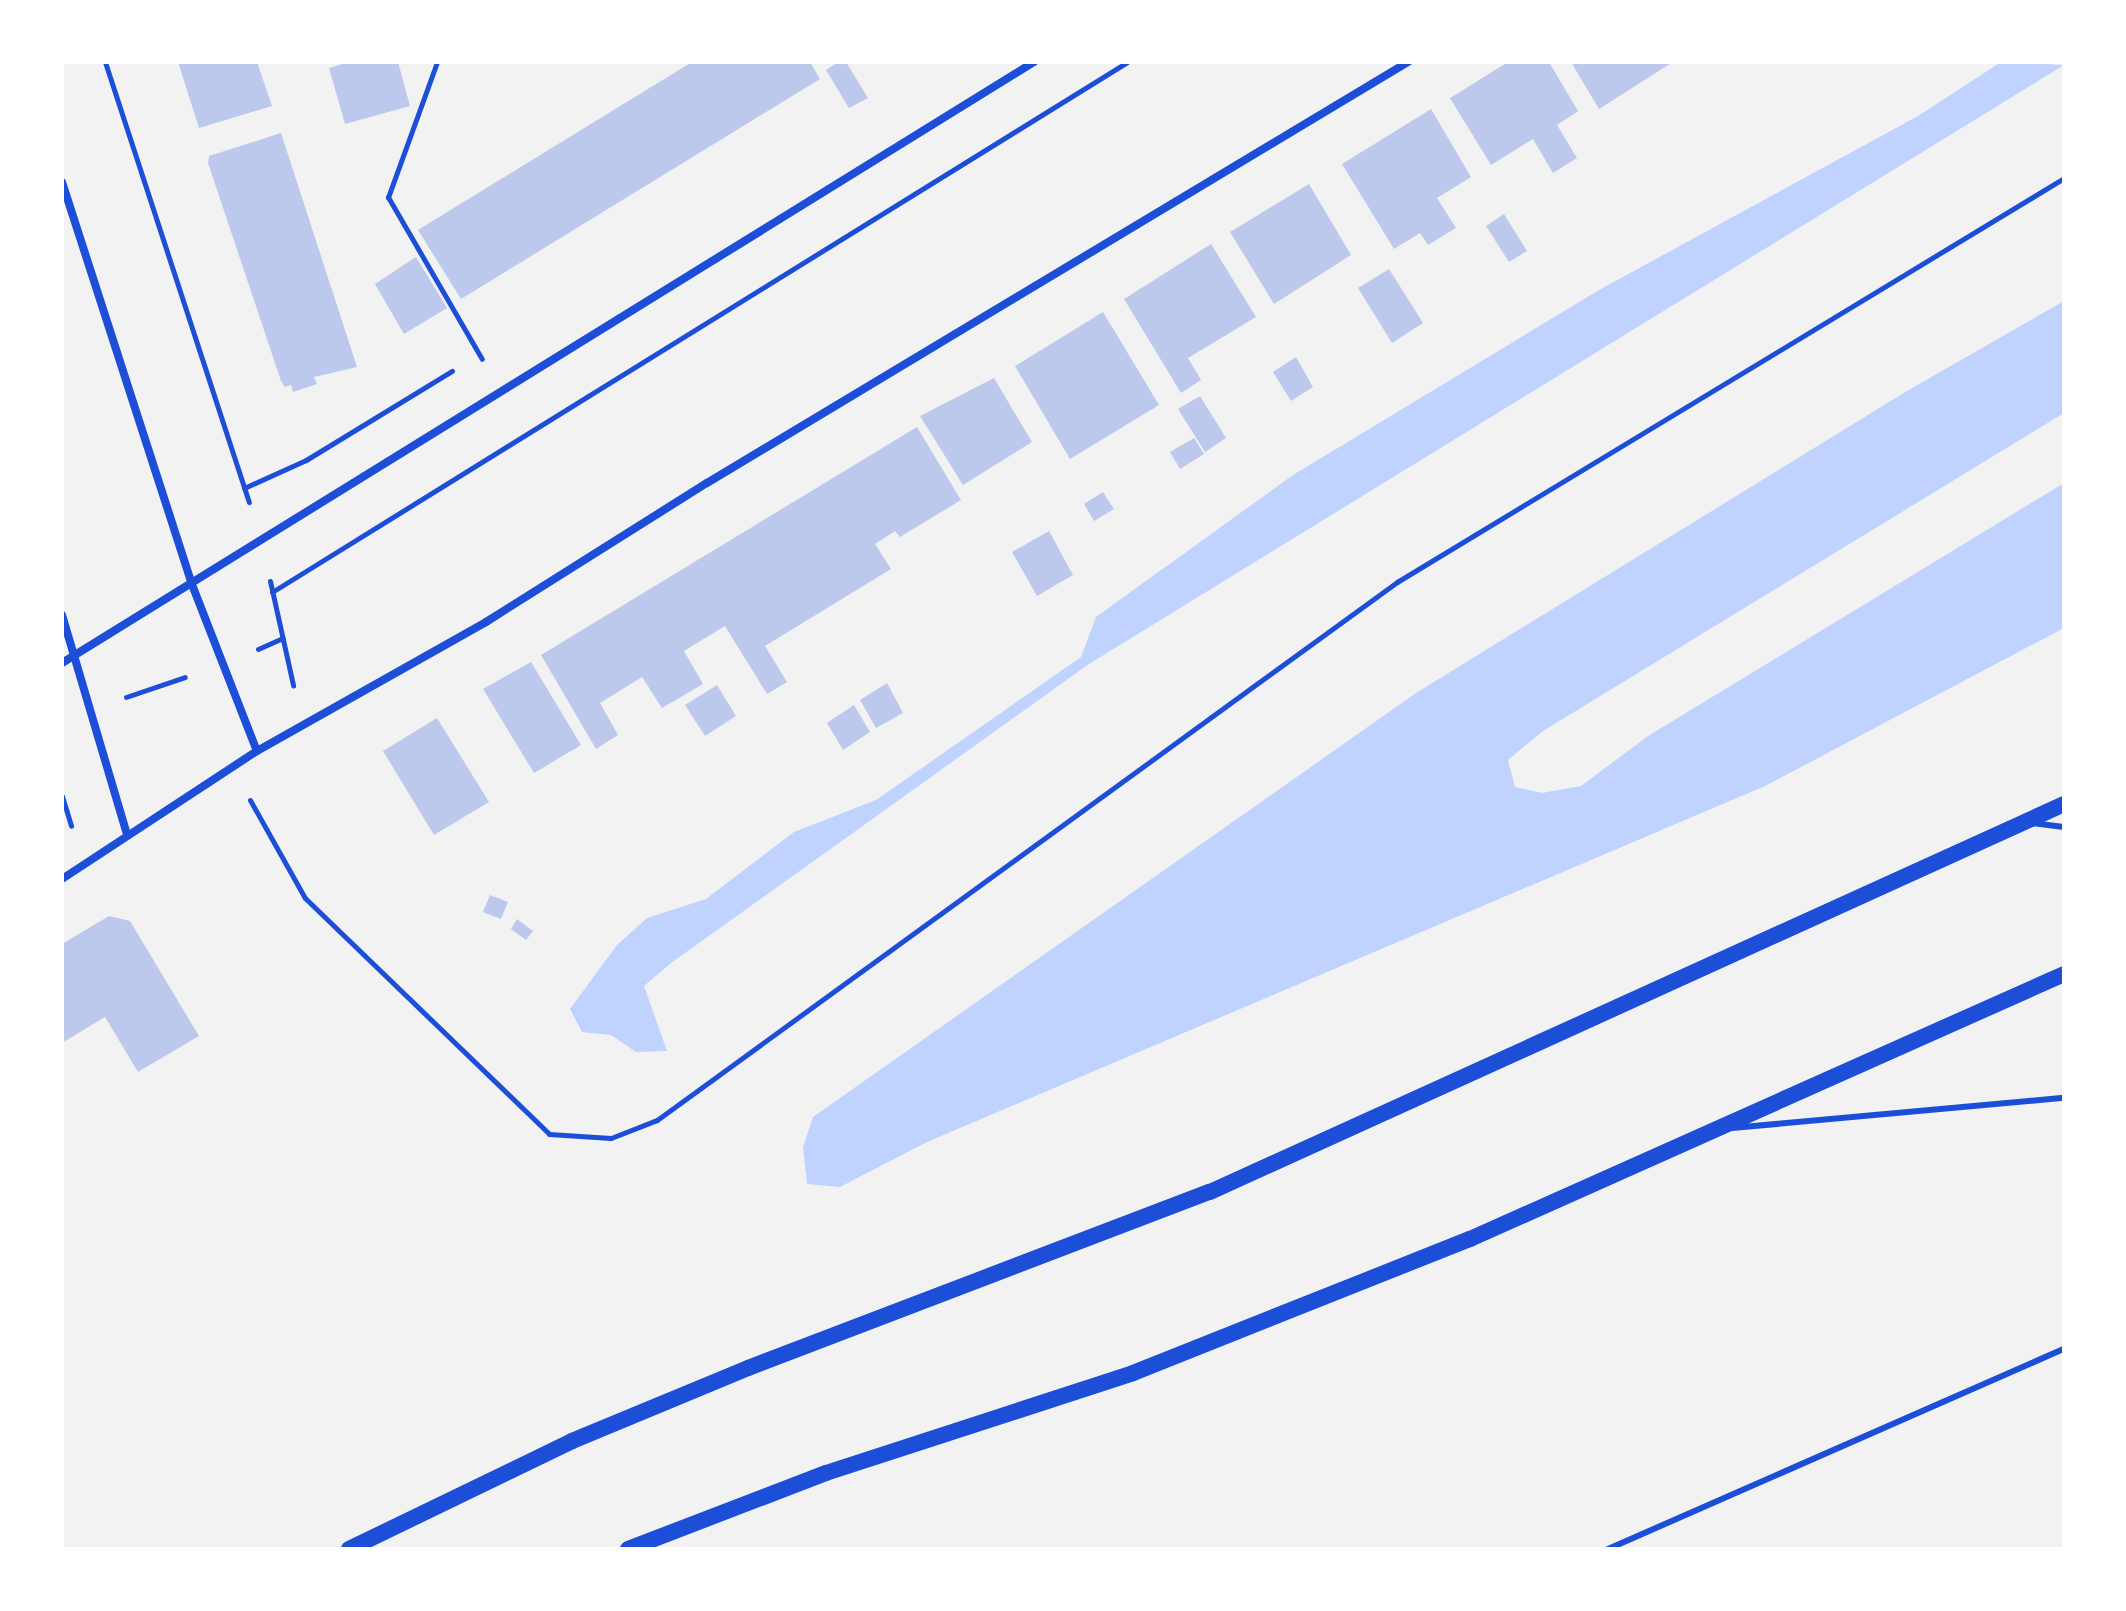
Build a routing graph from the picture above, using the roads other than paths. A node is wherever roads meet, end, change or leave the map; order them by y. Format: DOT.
graph roads {
  1 [pos="1034,62"];
  2 [pos="1408,62"];
  3 [pos="62,182"];
  4 [pos="191,582"];
  5 [pos="62,615"];
  6 [pos="75,656"];
  7 [pos="62,663"];
  8 [pos="257,751"];
  9 [pos="2064,804"];
  10 [pos="2027,822"];
  11 [pos="2064,827"];
  12 [pos="127,835"];
  13 [pos="62,879"];
  14 [pos="2064,974"];
  15 [pos="2064,1098"];
  16 [pos="1724,1129"];
  17 [pos="2064,1349"];
  18 [pos="349,1549"];
  19 [pos="628,1549"];
  20 [pos="1608,1549"];
  1 -- 4 [label="street"];
  2 -- 8 [label="street"];
  3 -- 4 [label="street"];
  4 -- 6 [label="street"];
  4 -- 8 [label="street"];
  5 -- 6 [label="street"];
  6 -- 7 [label="street"];
  6 -- 12 [label="street"];
  8 -- 12 [label="street"];
  9 -- 10 [label="main road"];
  10 -- 11 [label="lane"];
  10 -- 18 [label="main road"];
  12 -- 13 [label="street"];
  14 -- 16 [label="main road"];
  15 -- 16 [label="lane"];
  16 -- 19 [label="main road"];
  17 -- 20 [label="lane"];
}
